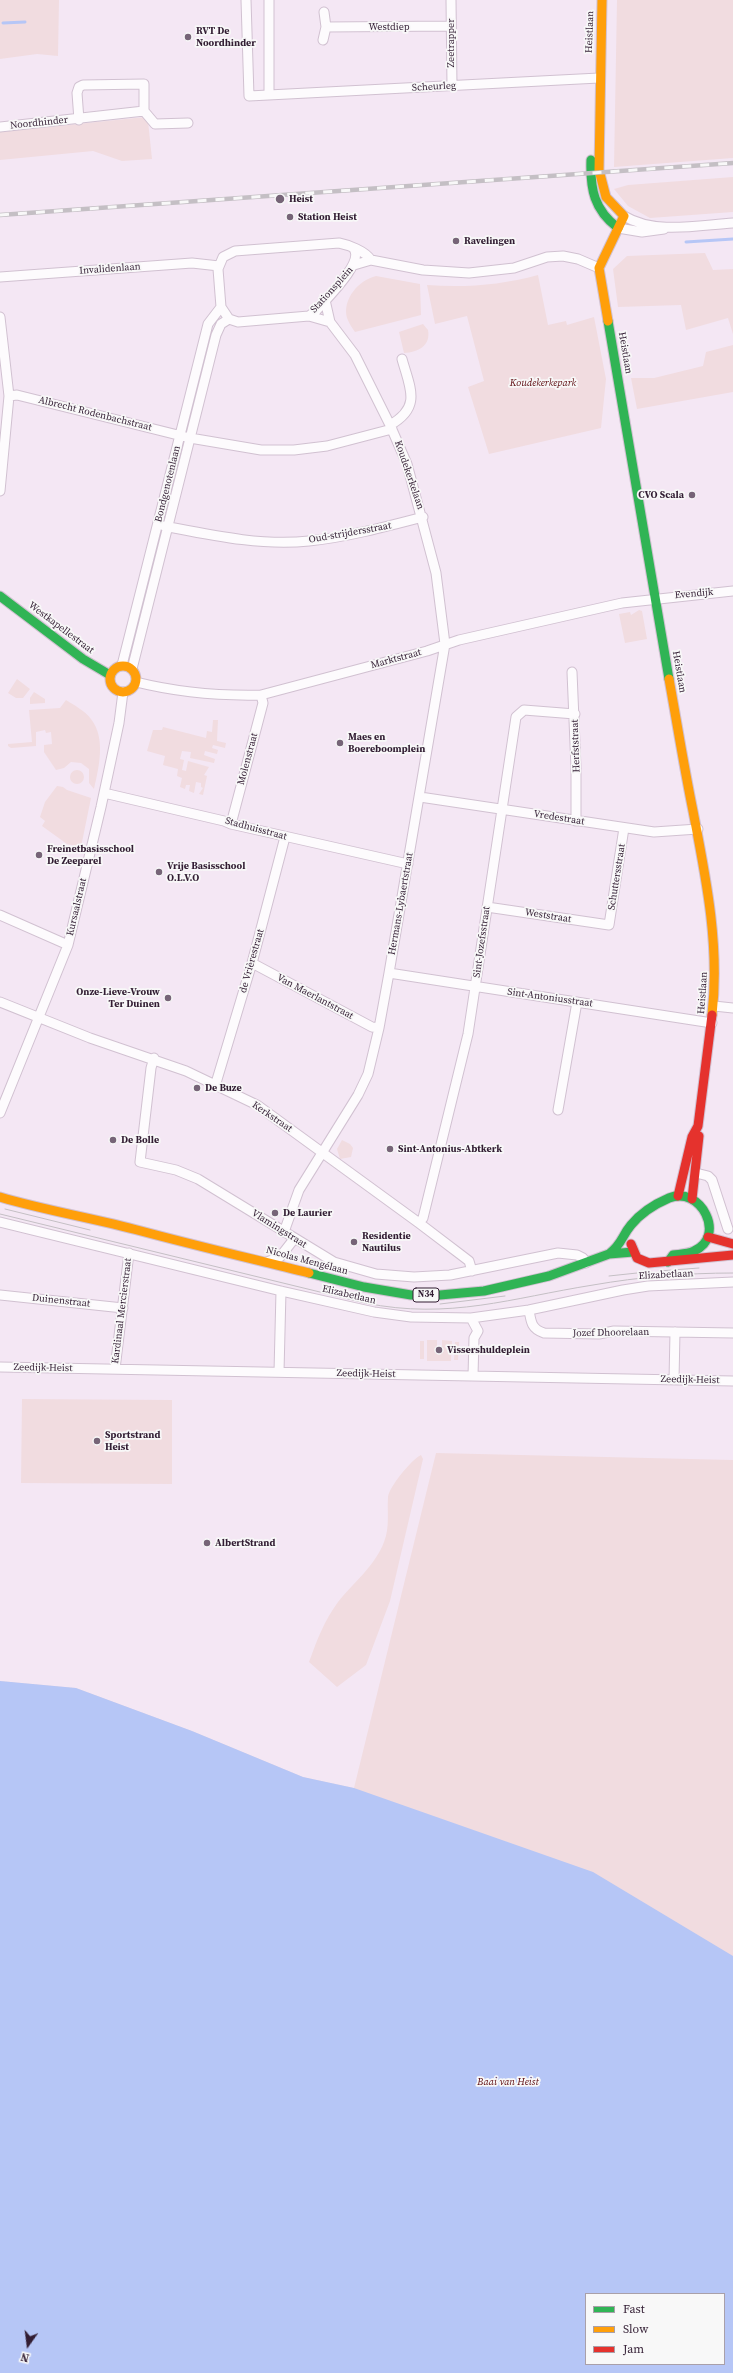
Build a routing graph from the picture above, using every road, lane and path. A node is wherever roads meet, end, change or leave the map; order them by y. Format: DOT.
graph roads {
  1 [pos="246,0"];
  2 [pos="269,0"];
  3 [pos="451,0"];
  4 [pos="602,0"];
  5 [pos="324,12"];
  6 [pos="451,26"];
  7 [pos="326,27"];
  8 [pos="323,40"];
  9 [pos="599,78"];
  10 [pos="452,86"];
  11 [pos="599,88"];
  12 [pos="269,95"];
  13 [pos="144,111"];
  14 [pos="79,120"];
  15 [pos="188,123"];
  16 [pos="0,127"];
  17 [pos="624,216"];
  18 [pos="733,223"];
  19 [pos="670,227"];
  20 [pos="618,228"];
  21 [pos="354,249"];
  22 [pos="371,260"];
  23 [pos="219,266"];
  24 [pos="354,266"];
  25 [pos="599,268"];
  26 [pos="0,277"];
  27 [pos="325,300"];
  28 [pos="221,307"];
  29 [pos="308,316"];
  30 [pos="0,317"];
  31 [pos="229,319"];
  32 [pos="330,322"];
  33 [pos="402,359"];
  34 [pos="4,380"];
  35 [pos="9,396"];
  36 [pos="391,427"];
  37 [pos="180,435"];
  38 [pos="190,438"];
  39 [pos="0,491"];
  40 [pos="422,517"];
  41 [pos="158,524"];
  42 [pos="168,527"];
  43 [pos="733,591"];
  44 [pos="0,596"];
  45 [pos="655,598"];
  46 [pos="445,644"];
  47 [pos="122,665"];
  48 [pos="132,669"];
  49 [pos="572,672"];
  50 [pos="110,675"];
  51 [pos="136,682"];
  52 [pos="123,692"];
  53 [pos="261,695"];
  54 [pos="574,714"];
  55 [pos="104,793"];
  56 [pos="420,797"];
  57 [pos="503,809"];
  58 [pos="576,820"];
  59 [pos="231,824"];
  60 [pos="624,828"];
  61 [pos="698,830"];
  62 [pos="285,837"];
  63 [pos="408,864"];
  64 [pos="486,907"];
  65 [pos="0,915"];
  66 [pos="609,926"];
  67 [pos="68,945"];
  68 [pos="252,963"];
  69 [pos="389,973"];
  70 [pos="476,987"];
  71 [pos="0,1002"];
  72 [pos="576,1002"];
  73 [pos="714,1006"];
  74 [pos="733,1008"];
  75 [pos="39,1018"];
  76 [pos="712,1023"];
  77 [pos="379,1028"];
  78 [pos="154,1058"];
  79 [pos="216,1083"];
  80 [pos="0,1087"];
  81 [pos="9,1091"];
  82 [pos="558,1110"];
  83 [pos="0,1114"];
  84 [pos="698,1126"];
  85 [pos="322,1152"];
  86 [pos="696,1173"];
  87 [pos="678,1196"];
  88 [pos="0,1197"];
  89 [pos="692,1199"];
  90 [pos="0,1222"];
  91 [pos="419,1223"];
  92 [pos="632,1225"];
  93 [pos="728,1228"];
  94 [pos="284,1232"];
  95 [pos="708,1237"];
  96 [pos="294,1239"];
  97 [pos="733,1244"];
  98 [pos="633,1252"];
  99 [pos="129,1253"];
  100 [pos="609,1254"];
  101 [pos="733,1255"];
  102 [pos="267,1262"];
  103 [pos="668,1262"];
  104 [pos="586,1263"];
  105 [pos="472,1271"];
  106 [pos="733,1282"];
  107 [pos="700,1284"];
  108 [pos="733,1287"];
  109 [pos="281,1291"];
  110 [pos="0,1295"];
  111 [pos="123,1308"];
  112 [pos="529,1310"];
  113 [pos="471,1318"];
  114 [pos="675,1332"];
  115 [pos="733,1333"];
  116 [pos="0,1367"];
  117 [pos="115,1369"];
  118 [pos="279,1372"];
  119 [pos="474,1376"];
  120 [pos="674,1380"];
  121 [pos="733,1381"];
  1 -- 12 [label="street, Scheurleg"];
  2 -- 12 [label="street"];
  3 -- 6 [label="street, Zeetrapper"];
  4 -- 9 [label="main road, Heistlaan"];
  5 -- 7 [label="street"];
  6 -- 7 [label="street, Westdiep"];
  6 -- 10 [label="street, Zeetrapper"];
  7 -- 8 [label="street"];
  9 -- 10 [label="street, Scheurleg"];
  9 -- 11 [label="main road, Heistlaan"];
  10 -- 12 [label="street, Scheurleg"];
  11 -- 17 [label="main road, Heistlaan"];
  11 -- 20 [label="main road, Heistlaan"];
  13 -- 14 [label="street, Noordhinder"];
  13 -- 14 [label="street, Noordhinder"];
  13 -- 15 [label="street"];
  14 -- 16 [label="street, Noordhinder"];
  17 -- 19 [label="street"];
  17 -- 20 [label="main road"];
  18 -- 19 [label="street"];
  19 -- 20 [label="street"];
  20 -- 25 [label="main road"];
  21 -- 22 [label="street"];
  21 -- 23 [label="street"];
  21 -- 24 [label="street, Stationsplein"];
  22 -- 24 [label="street"];
  22 -- 25 [label="street"];
  23 -- 26 [label="street, Invalidenlaan"];
  23 -- 28 [label="street"];
  24 -- 27 [label="street, Stationsplein"];
  25 -- 45 [label="main road, Heistlaan"];
  27 -- 29 [label="street, Stationsplein"];
  27 -- 32 [label="street, Koudekerkelaan"];
  28 -- 31 [label="street"];
  28 -- 37 [label="street, Bondgenotenlaan"];
  29 -- 31 [label="street, Stationsplein"];
  29 -- 32 [label="street"];
  30 -- 34 [label="street"];
  31 -- 38 [label="street, Bondgenotenlaan"];
  32 -- 36 [label="street, Koudekerkelaan"];
  33 -- 36 [label="street, Albrecht Rodenbachstraat"];
  34 -- 35 [label="street"];
  35 -- 37 [label="street, Albrecht Rodenbachstraat"];
  35 -- 39 [label="street"];
  36 -- 38 [label="street, Albrecht Rodenbachstraat"];
  36 -- 40 [label="street, Koudekerkelaan"];
  37 -- 38 [label="street, Albrecht Rodenbachstraat"];
  37 -- 41 [label="street, Bondgenotenlaan"];
  38 -- 42 [label="street, Bondgenotenlaan"];
  40 -- 42 [label="street, Oud-strijdersstraat"];
  40 -- 46 [label="street, Koudekerkelaan"];
  41 -- 42 [label="street, Oud-strijdersstraat"];
  41 -- 47 [label="street, Bondgenotenlaan"];
  42 -- 48 [label="street, Bondgenotenlaan"];
  43 -- 45 [label="street, Evendijk"];
  44 -- 50 [label="main road, Westkapellestraat"];
  45 -- 46 [label="street, Marktstraat"];
  45 -- 61 [label="main road, Heistlaan"];
  46 -- 53 [label="street, Marktstraat"];
  46 -- 56 [label="street, Hermans-Lybaertstraat"];
  47 -- 48 [label="main road"];
  47 -- 50 [label="main road"];
  48 -- 51 [label="main road"];
  49 -- 54 [label="street, Herfststraat"];
  50 -- 52 [label="main road"];
  51 -- 52 [label="main road"];
  51 -- 53 [label="street, Marktstraat"];
  52 -- 55 [label="street, Kursaalstraat"];
  53 -- 59 [label="street, Molenstraat"];
  54 -- 57 [label="street, Sint-Jozefsstraat"];
  54 -- 58 [label="street, Herfststraat"];
  55 -- 59 [label="street, Stadhuisstraat"];
  55 -- 67 [label="street, Kursaalstraat"];
  56 -- 57 [label="street, Vredestraat"];
  56 -- 63 [label="street, Hermans-Lybaertstraat"];
  57 -- 58 [label="street, Vredestraat"];
  57 -- 64 [label="street, Sint-Jozefsstraat"];
  58 -- 60 [label="street, Vredestraat"];
  59 -- 62 [label="street, Stadhuisstraat"];
  60 -- 61 [label="street, Vredestraat"];
  60 -- 66 [label="street, Schuttersstraat"];
  61 -- 73 [label="main road, Heistlaan"];
  62 -- 63 [label="street, Stadhuisstraat"];
  62 -- 68 [label="street, de Vrièrestraat"];
  63 -- 69 [label="street, Hermans-Lybaertstraat"];
  64 -- 66 [label="street, Weststraat"];
  64 -- 70 [label="street, Sint-Jozefsstraat"];
  65 -- 67 [label="street"];
  67 -- 75 [label="street, Kursaalstraat"];
  68 -- 77 [label="street, Van Maerlantstraat"];
  68 -- 79 [label="street, de Vrièrestraat"];
  69 -- 70 [label="street, Sint-Antoniusstraat"];
  69 -- 77 [label="street, Hermans-Lybaertstraat"];
  70 -- 72 [label="street, Sint-Antoniusstraat"];
  70 -- 91 [label="street, Sint-Jozefsstraat"];
  71 -- 75 [label="street, Kerkstraat"];
  72 -- 76 [label="street, Sint-Antoniusstraat"];
  72 -- 82 [label="street"];
  73 -- 74 [label="street"];
  73 -- 76 [label="main road, Heistlaan"];
  75 -- 78 [label="street, Kerkstraat"];
  75 -- 81 [label="street, Kursaalstraat"];
  76 -- 84 [label="main road, Heistlaan"];
  77 -- 85 [label="street, Hermans-Lybaertstraat"];
  78 -- 79 [label="street, Kerkstraat"];
  78 -- 94 [label="street, Vlamingstraat"];
  79 -- 85 [label="street, Kerkstraat"];
  80 -- 81 [label="street"];
  81 -- 83 [label="street, Kursaalstraat"];
  84 -- 86 [label="main road, Heistlaan"];
  84 -- 87 [label="main road, Heistlaan"];
  85 -- 91 [label="street, Kerkstraat"];
  85 -- 94 [label="street, Hermans-Lybaertstraat"];
  86 -- 89 [label="main road, Heistlaan"];
  86 -- 93 [label="street"];
  87 -- 89 [label="main road"];
  87 -- 92 [label="main road, N34"];
  88 -- 102 [label="main road, Nicolas Mengélaan / N34"];
  89 -- 95 [label="main road"];
  90 -- 99 [label="street, Elizabetlaan"];
  91 -- 105 [label="street, Kerkstraat"];
  92 -- 98 [label="main road"];
  92 -- 100 [label="main road, Nicolas Mengélaan / N34"];
  94 -- 96 [label="street, Vlamingstraat"];
  95 -- 97 [label="main road"];
  95 -- 103 [label="main road"];
  96 -- 102 [label="street"];
  96 -- 105 [label="street, Vlamingstraat"];
  98 -- 100 [label="main road, Nicolas Mengélaan / N34"];
  98 -- 103 [label="main road"];
  99 -- 109 [label="street, Elizabetlaan"];
  99 -- 111 [label="street, Kardinaal Mercierstraat"];
  100 -- 104 [label="main road, Nicolas Mengélaan / N34"];
  101 -- 103 [label="main road, Elizabetlaan"];
  102 -- 104 [label="main road, Nicolas Mengélaan / N34"];
  104 -- 105 [label="street, Vlamingstraat"];
  106 -- 107 [label="street, Elizabetlaan"];
  107 -- 108 [label="street, Elizabetlaan"];
  107 -- 112 [label="street, Elizabetlaan"];
  109 -- 113 [label="street, Elizabetlaan"];
  109 -- 118 [label="street"];
  110 -- 111 [label="street, Duinenstraat"];
  111 -- 117 [label="street, Kardinaal Mercierstraat"];
  112 -- 113 [label="street, Elizabetlaan"];
  112 -- 114 [label="street, Jozef Dhoorelaan"];
  113 -- 119 [label="street"];
  114 -- 115 [label="street, Jozef Dhoorelaan"];
  114 -- 120 [label="street"];
  116 -- 117 [label="street, Zeedijk-Heist"];
  117 -- 118 [label="street, Zeedijk-Heist"];
  118 -- 119 [label="street, Zeedijk-Heist"];
  119 -- 120 [label="street, Zeedijk-Heist"];
  120 -- 121 [label="street, Zeedijk-Heist"];
}
